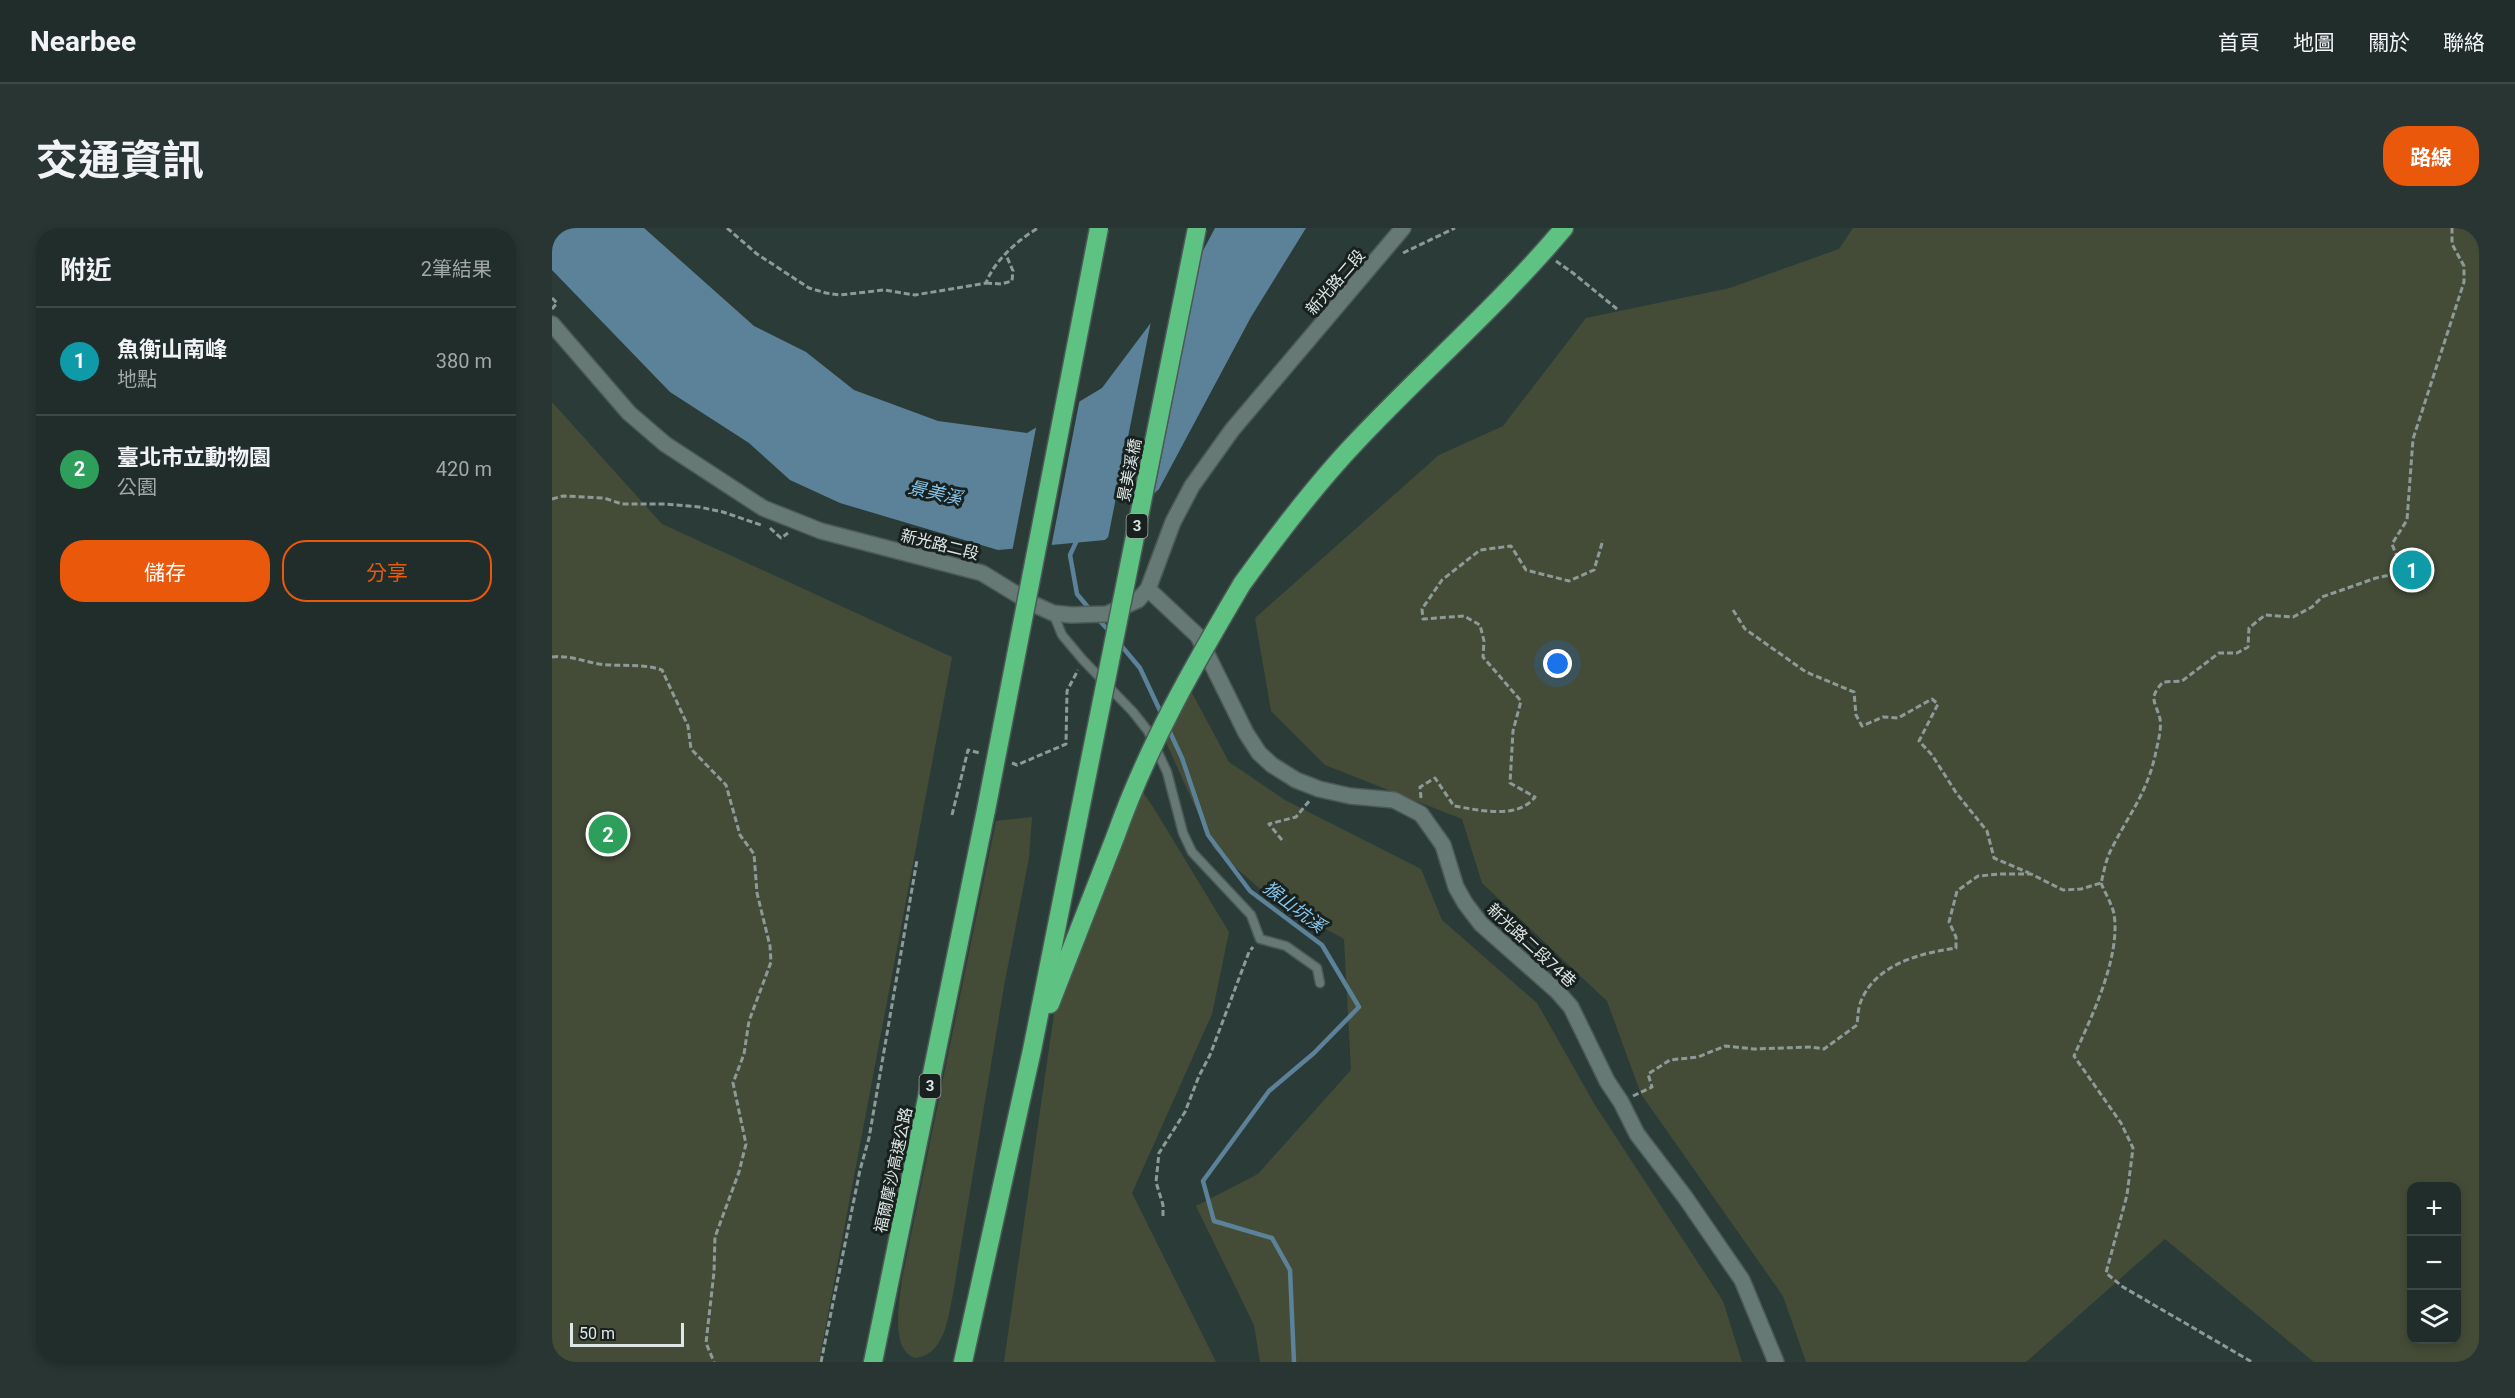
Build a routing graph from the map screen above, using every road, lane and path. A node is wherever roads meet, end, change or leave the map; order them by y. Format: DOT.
graph roads {
  1 [pos="727,228"];
  2 [pos="1038,228"];
  3 [pos="1099,228"];
  4 [pos="1197,228"];
  5 [pos="1403,228"];
  6 [pos="1455,228"];
  7 [pos="1564,228"];
  8 [pos="2452,228"];
  9 [pos="1402,253"];
  10 [pos="1006,255"];
  11 [pos="1549,257"];
  12 [pos="986,283"];
  13 [pos="552,298"];
  14 [pos="552,309"];
  15 [pos="1617,309"];
  16 [pos="552,324"];
  17 [pos="552,499"];
  18 [pos="796,522"];
  19 [pos="1603,540"];
  20 [pos="2418,563"];
  21 [pos="2403,572"];
  22 [pos="1143,595"];
  23 [pos="1733,610"];
  24 [pos="1053,613"];
  25 [pos="552,657"];
  26 [pos="1083,660"];
  27 [pos="987,756"];
  28 [pos="1007,762"];
  29 [pos="1319,789"];
  30 [pos="1421,814"];
  31 [pos="952,815"];
  32 [pos="1282,840"];
  33 [pos="917,860"];
  34 [pos="2031,874"];
  35 [pos="2101,883"];
  36 [pos="1260,939"];
  37 [pos="1320,983"];
  38 [pos="1032,1050"];
  39 [pos="1621,1102"];
  40 [pos="1163,1216"];
  41 [pos="714,1362"];
  42 [pos="821,1362"];
  43 [pos="873,1362"];
  44 [pos="963,1362"];
  45 [pos="1776,1362"];
  46 [pos="2252,1362"];
  1 -- 12 [label="path"];
  2 -- 10 [label="path"];
  3 -- 43 [label="highway, 福爾摩沙高速公路 / 3, bridge"];
  4 -- 38 [label="highway, 景美溪橋 / 3, bridge"];
  5 -- 22 [label="street, 新光路二段"];
  6 -- 9 [label="path"];
  7 -- 38 [label="highway, bridge"];
  8 -- 21 [label="path"];
  10 -- 12 [label="path"];
  10 -- 12 [label="path"];
  11 -- 15 [label="path"];
  13 -- 14 [label="path"];
  16 -- 18 [label="street, 新光路二段"];
  17 -- 18 [label="path"];
  18 -- 24 [label="street, 新光路二段"];
  19 -- 30 [label="path"];
  20 -- 21 [label="path"];
  21 -- 35 [label="path"];
  22 -- 24 [label="street, 新光路二段"];
  22 -- 29 [label="street, 新光路二段74巷"];
  23 -- 34 [label="path"];
  24 -- 26 [label="lane"];
  25 -- 41 [label="path"];
  26 -- 28 [label="path"];
  26 -- 36 [label="lane"];
  27 -- 31 [label="path"];
  29 -- 30 [label="street, 新光路二段74巷"];
  29 -- 32 [label="path"];
  30 -- 39 [label="street, 新光路二段74巷"];
  33 -- 42 [label="path"];
  34 -- 35 [label="path"];
  34 -- 39 [label="path"];
  35 -- 46 [label="path"];
  36 -- 37 [label="lane"];
  36 -- 40 [label="path"];
  38 -- 44 [label="highway, 3"];
  39 -- 45 [label="street, 新光路二段74巷"];
}
